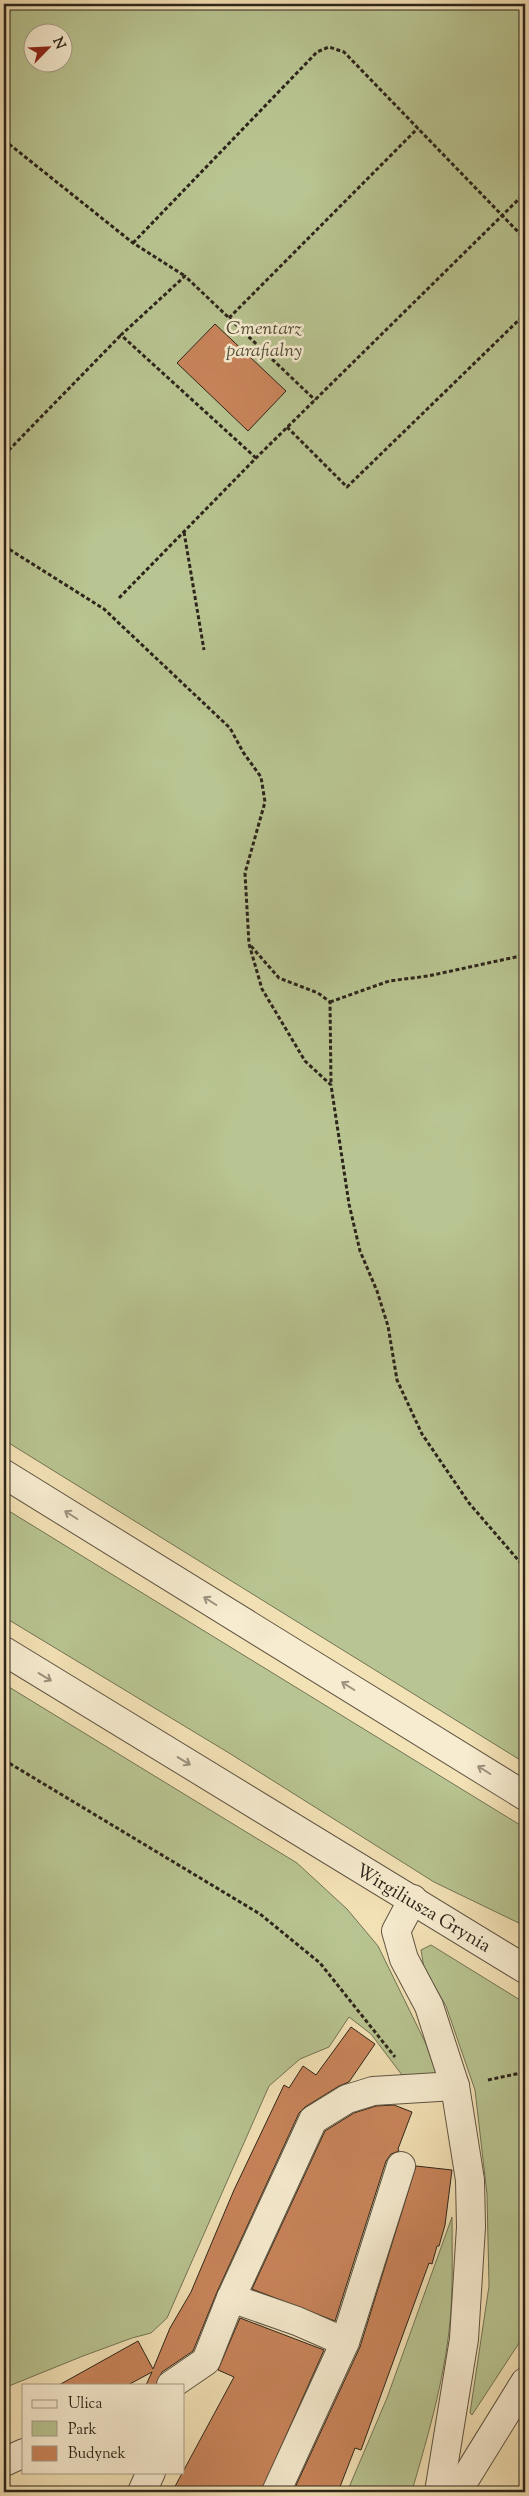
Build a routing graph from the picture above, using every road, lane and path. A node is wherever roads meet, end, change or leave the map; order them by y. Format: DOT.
graph roads {
  1 [pos="418,128"];
  2 [pos="4,140"];
  3 [pos="525,193"];
  4 [pos="503,215"];
  5 [pos="525,239"];
  6 [pos="133,243"];
  7 [pos="186,276"];
  8 [pos="525,314"];
  9 [pos="229,318"];
  10 [pos="122,335"];
  11 [pos="315,400"];
  12 [pos="288,427"];
  13 [pos="4,455"];
  14 [pos="256,458"];
  15 [pos="184,532"];
  16 [pos="4,546"];
  17 [pos="119,598"];
  18 [pos="204,650"];
  19 [pos="250,944"];
  20 [pos="525,955"];
  21 [pos="330,1002"];
  22 [pos="331,1085"];
  23 [pos="4,1474"];
  24 [pos="525,1568"];
  25 [pos="4,1651"];
  26 [pos="4,1760"];
  27 [pos="525,1796"];
  28 [pos="413,1899"];
  29 [pos="525,1969"];
  30 [pos="525,2072"];
  31 [pos="455,2086"];
  32 [pos="412,2089"];
  33 [pos="401,2166"];
  34 [pos="231,2298"];
  35 [pos="345,2342"];
  36 [pos="525,2382"];
  37 [pos="169,2384"];
  38 [pos="22,2453"];
  39 [pos="4,2462"];
  40 [pos="150,2474"];
  41 [pos="142,2492"];
  42 [pos="276,2492"];
  43 [pos="439,2492"];
  44 [pos="457,2492"];
  1 -- 4 [label="path"];
  1 -- 6 [label="path"];
  1 -- 9 [label="path"];
  2 -- 6 [label="path"];
  3 -- 4 [label="path"];
  4 -- 5 [label="path"];
  4 -- 11 [label="path"];
  6 -- 7 [label="path"];
  7 -- 9 [label="path"];
  7 -- 10 [label="path"];
  8 -- 12 [label="path"];
  9 -- 11 [label="path"];
  10 -- 13 [label="path"];
  10 -- 14 [label="path"];
  11 -- 12 [label="path"];
  12 -- 14 [label="path"];
  14 -- 15 [label="path"];
  15 -- 17 [label="path"];
  15 -- 18 [label="path"];
  16 -- 19 [label="path"];
  19 -- 21 [label="path"];
  19 -- 22 [label="path"];
  20 -- 21 [label="path"];
  21 -- 22 [label="path"];
  22 -- 24 [label="path"];
  27 -- 23 [label="street, one-way"];
  25 -- 28 [label="street, Wirgiliusza Grynia, one-way"];
  26 -- 32 [label="path"];
  28 -- 29 [label="street, Wirgiliusza Grynia"];
  28 -- 31 [label="street"];
  30 -- 31 [label="path"];
  31 -- 32 [label="street"];
  31 -- 43 [label="street"];
  32 -- 34 [label="street"];
  33 -- 35 [label="street"];
  34 -- 35 [label="street"];
  34 -- 37 [label="street"];
  35 -- 42 [label="street"];
  36 -- 44 [label="street"];
  38 -- 39 [label="street"];
  40 -- 41 [label="street"];
}
